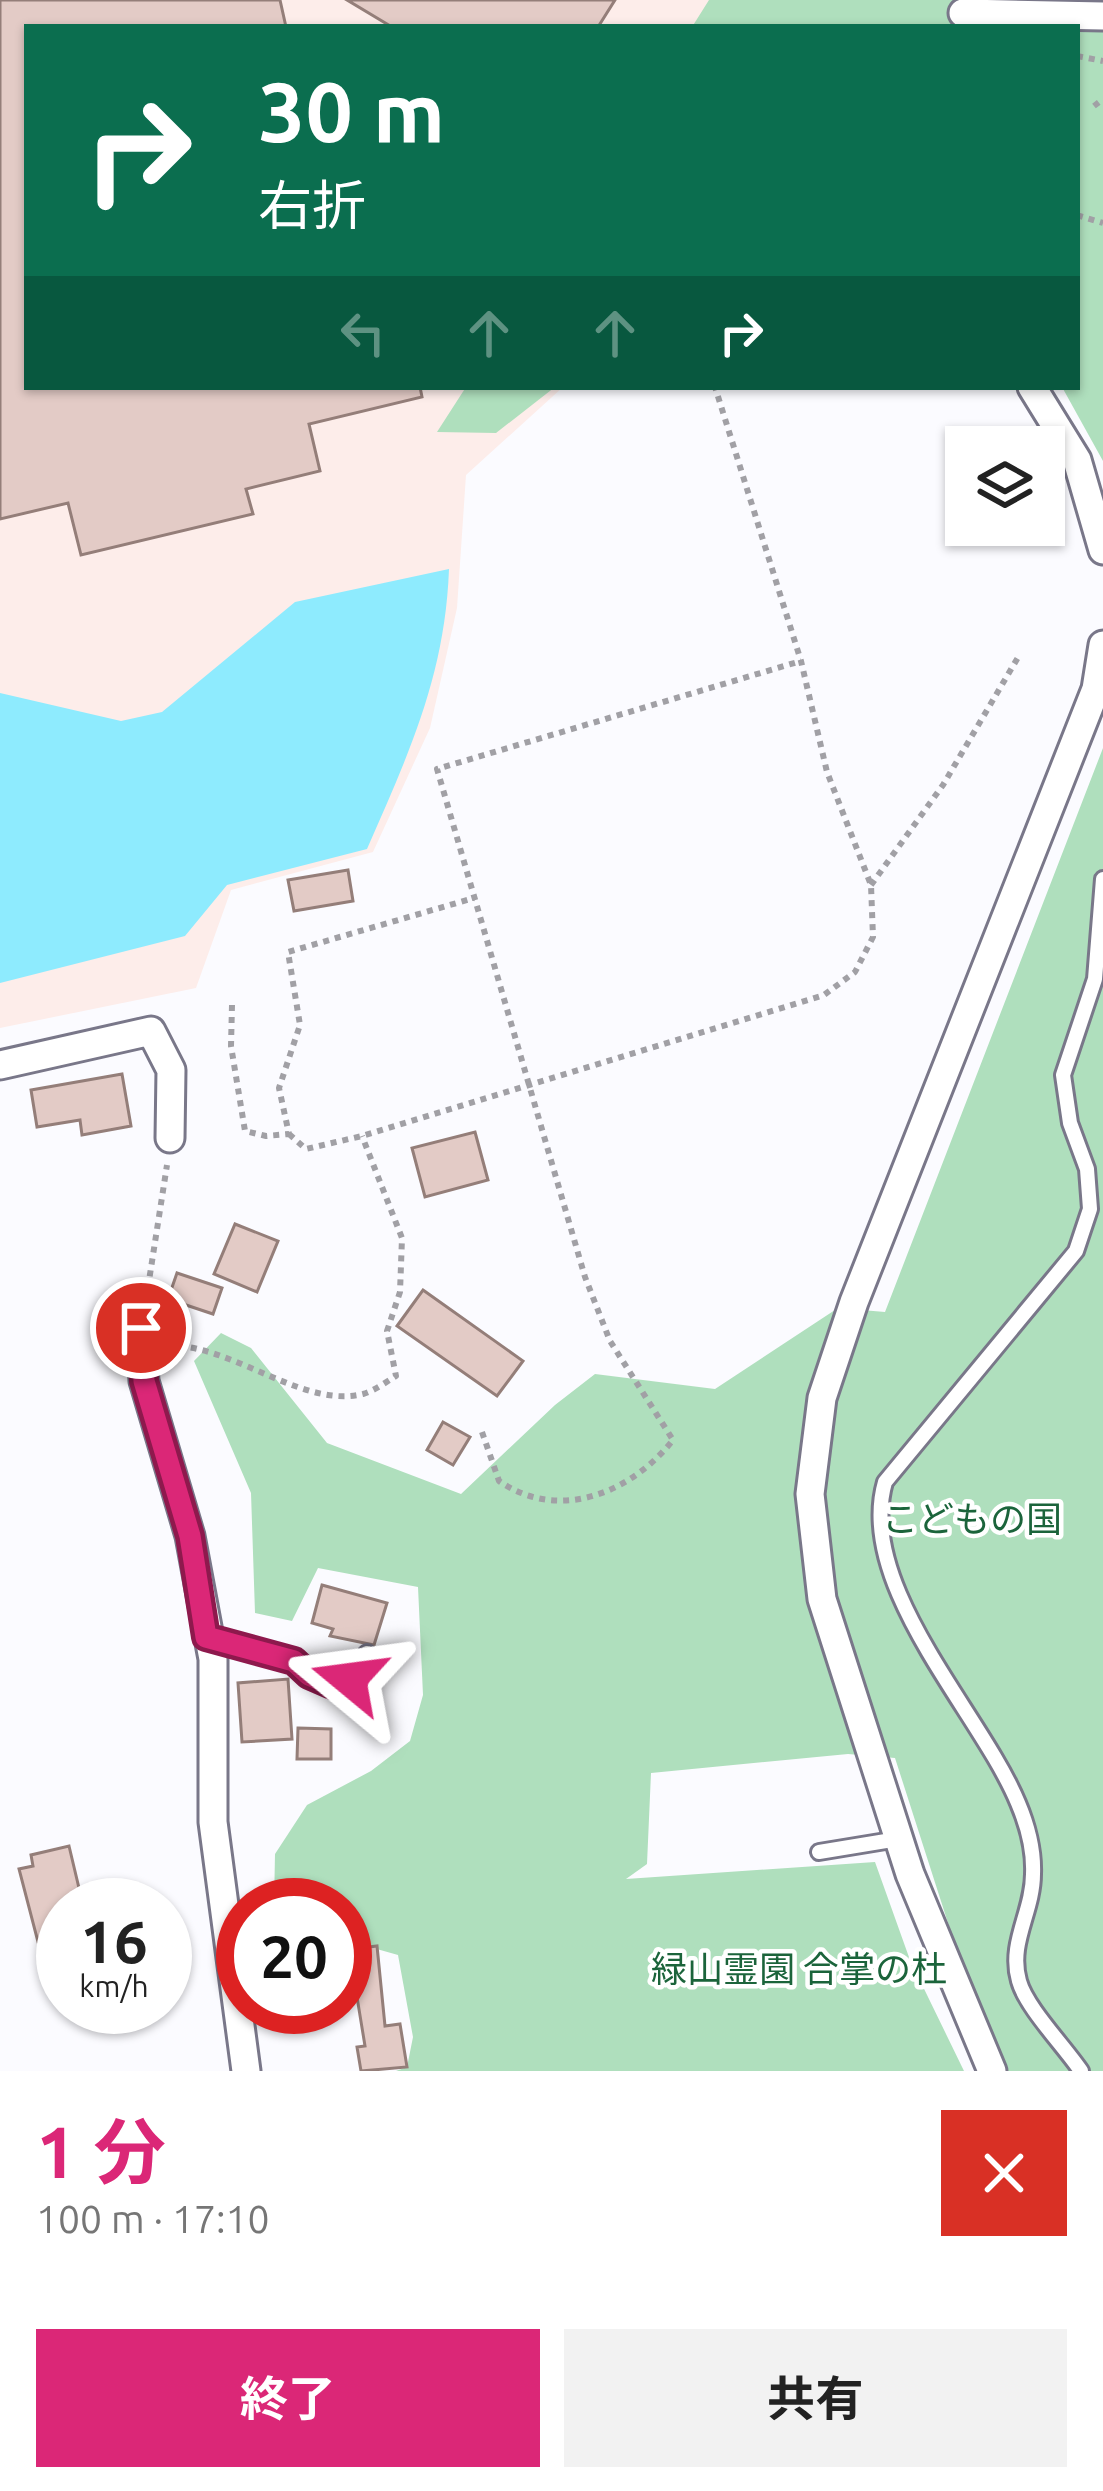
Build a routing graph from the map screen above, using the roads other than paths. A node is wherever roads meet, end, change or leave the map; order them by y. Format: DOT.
graph roads {
  1 [pos="964,14"];
  2 [pos="1103,16"];
  3 [pos="1034,390"];
  4 [pos="1103,550"];
  5 [pos="1103,645"];
  6 [pos="1103,879"];
  7 [pos="0,1064"];
  8 [pos="170,1138"];
  9 [pos="142,1336"];
  10 [pos="206,1637"];
  11 [pos="367,1653"];
  12 [pos="898,1839"];
  13 [pos="819,1852"];
  14 [pos="246,2071"];
  15 [pos="992,2071"];
  16 [pos="1081,2071"];
  1 -- 2 [label="street"];
  3 -- 4 [label="street"];
  5 -- 12 [label="street"];
  6 -- 16 [label="lane"];
  7 -- 8 [label="street"];
  9 -- 10 [label="street"];
  10 -- 11 [label="lane"];
  10 -- 14 [label="street"];
  12 -- 13 [label="lane"];
  12 -- 15 [label="street"];
}
